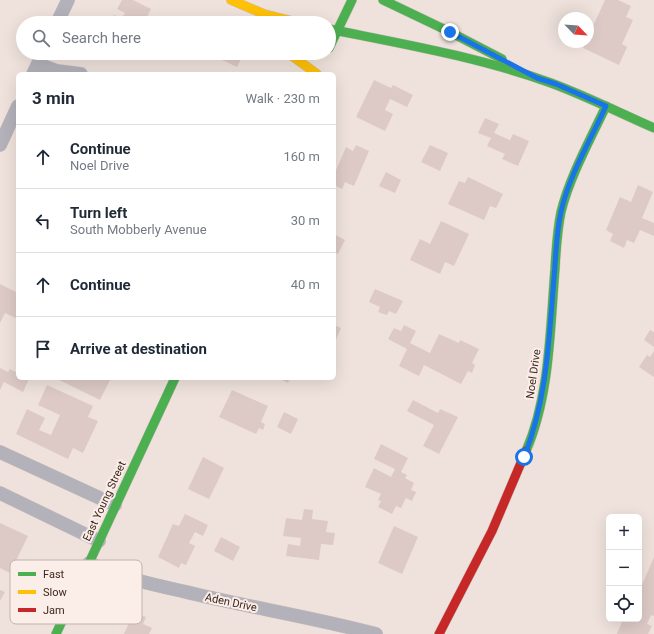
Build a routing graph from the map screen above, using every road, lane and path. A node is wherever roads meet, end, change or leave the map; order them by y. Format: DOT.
graph roads {
  1 [pos="68,0"];
  2 [pos="231,0"];
  3 [pos="352,0"];
  4 [pos="383,0"];
  5 [pos="257,12"];
  6 [pos="60,16"];
  7 [pos="258,16"];
  8 [pos="270,16"];
  9 [pos="336,25"];
  10 [pos="336,31"];
  11 [pos="299,60"];
  12 [pos="38,64"];
  13 [pos="69,72"];
  14 [pos="318,72"];
  15 [pos="537,78"];
  16 [pos="606,106"];
  17 [pos="16,110"];
  18 [pos="654,128"];
  19 [pos="0,145"];
  20 [pos="174,380"];
  21 [pos="0,452"];
  22 [pos="0,493"];
  23 [pos="115,505"];
  24 [pos="99,541"];
  25 [pos="90,560"];
  26 [pos="142,582"];
  27 [pos="61,624"];
  28 [pos="56,634"];
  29 [pos="376,634"];
  30 [pos="439,634"];
  1 -- 6 [label="street"];
  2 -- 5 [label="street"];
  3 -- 9 [label="street"];
  4 -- 15 [label="street"];
  5 -- 7 [label="street"];
  5 -- 8 [label="street"];
  10 -- 15 [label="street"];
  11 -- 14 [label="street"];
  12 -- 13 [label="street"];
  15 -- 16 [label="street"];
  16 -- 18 [label="street"];
  16 -- 30 [label="street, Noel Drive"];
  17 -- 19 [label="street"];
  20 -- 23 [label="street, East Young Street"];
  21 -- 23 [label="street"];
  22 -- 24 [label="street"];
  23 -- 24 [label="street, East Young Street"];
  24 -- 25 [label="street, East Young Street"];
  26 -- 29 [label="street, Aden Drive"];
  27 -- 28 [label="street, East Young Street"];
}
